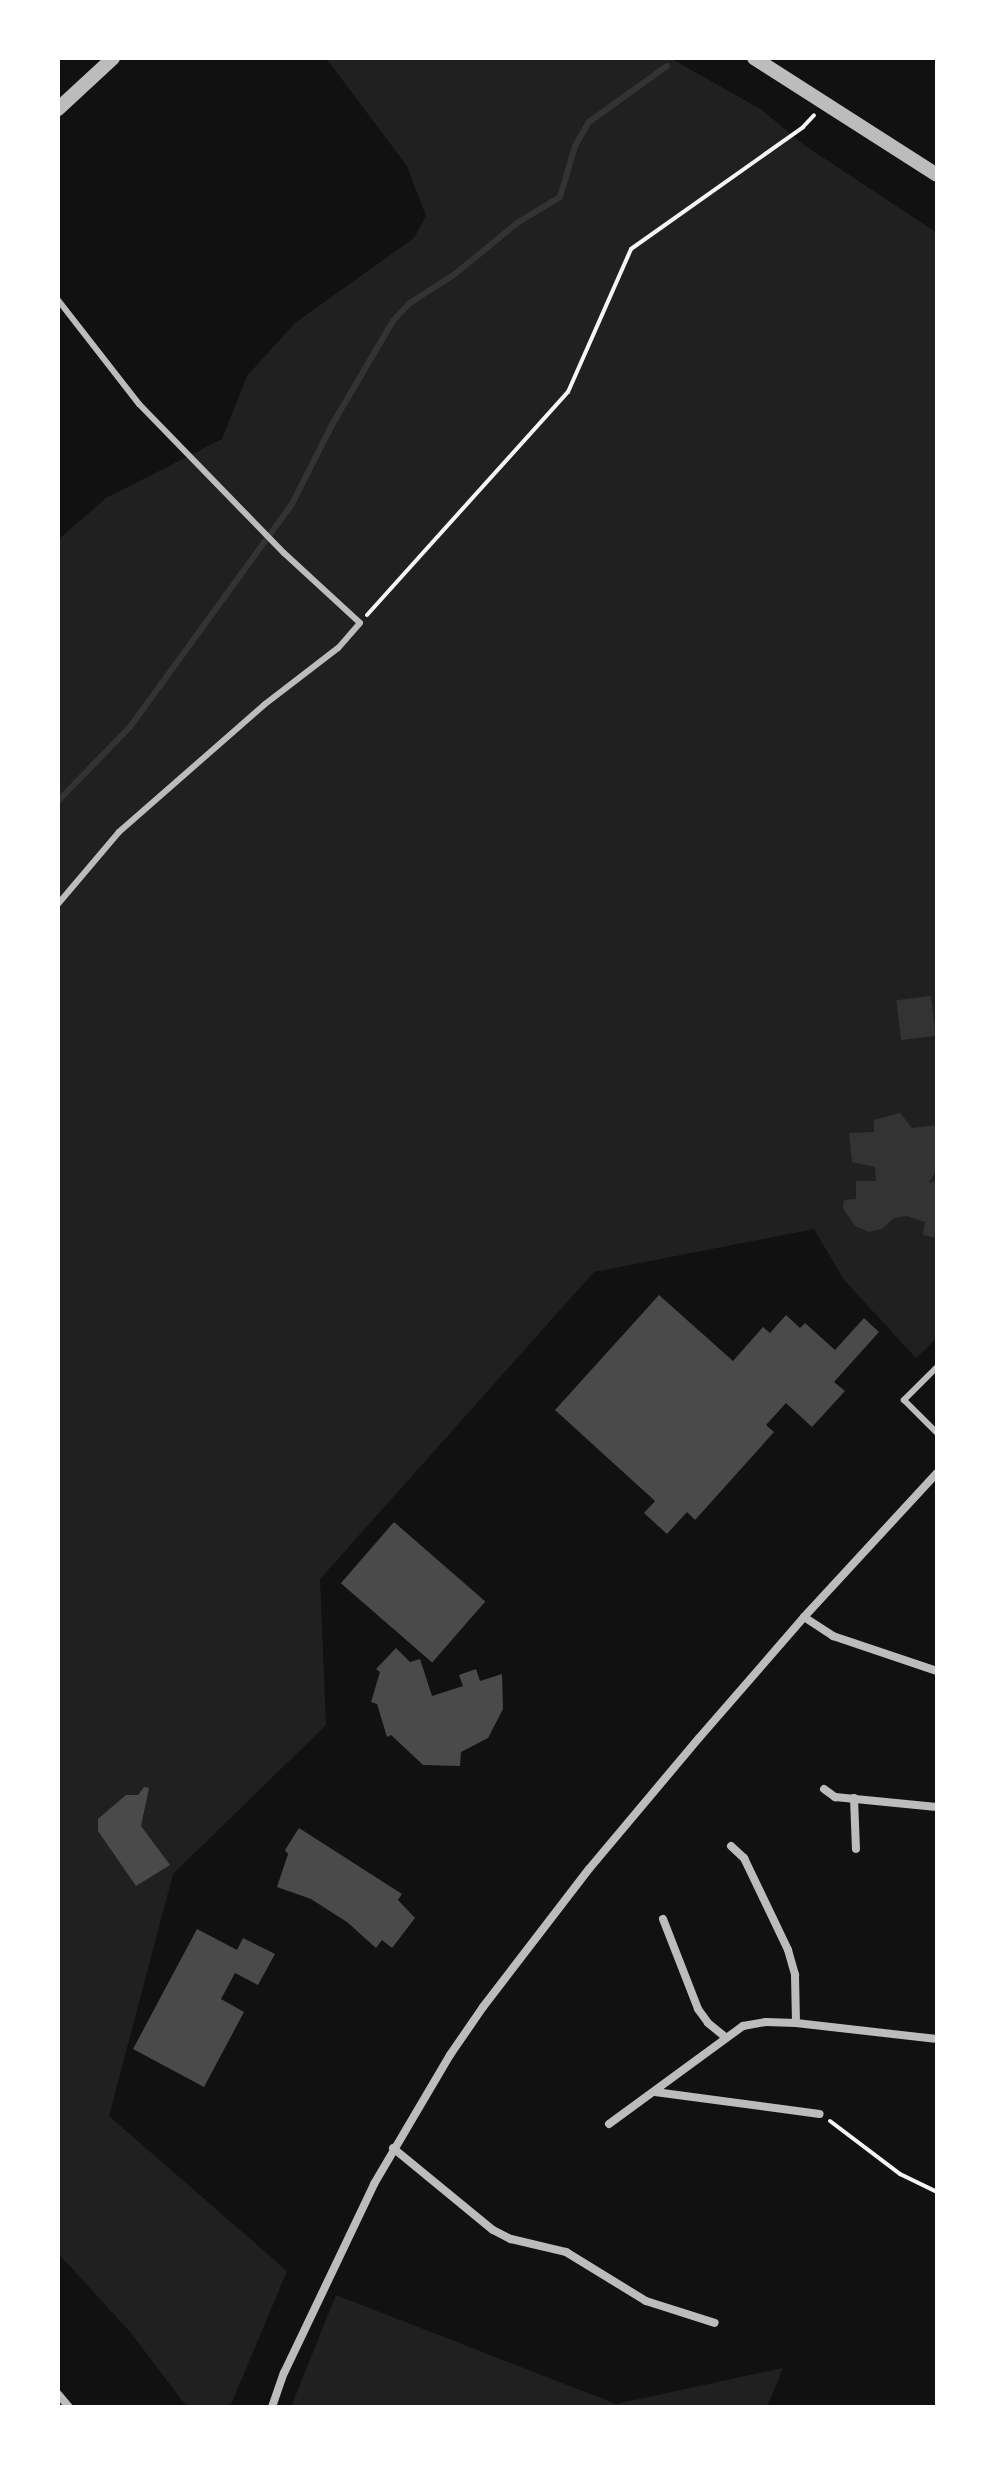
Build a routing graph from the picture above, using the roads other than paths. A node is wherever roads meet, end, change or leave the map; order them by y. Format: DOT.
graph roads {
  1 [pos="113,58"];
  2 [pos="754,58"];
  3 [pos="61,101"];
  4 [pos="937,175"];
  5 [pos="58,300"];
  6 [pos="58,904"];
  7 [pos="937,1367"];
  8 [pos="937,1433"];
  9 [pos="937,1473"];
  10 [pos="804,1617"];
  11 [pos="937,1671"];
  12 [pos="824,1789"];
  13 [pos="854,1798"];
  14 [pos="937,1807"];
  15 [pos="731,1846"];
  16 [pos="856,1849"];
  17 [pos="663,1919"];
  18 [pos="796,2023"];
  19 [pos="725,2037"];
  20 [pos="937,2039"];
  21 [pos="655,2092"];
  22 [pos="820,2114"];
  23 [pos="609,2124"];
  24 [pos="393,2148"];
  25 [pos="715,2323"];
  26 [pos="58,2394"];
  27 [pos="69,2407"];
  28 [pos="272,2407"];
  1 -- 3 [label="street"];
  2 -- 4 [label="street"];
  5 -- 6 [label="lane"];
  7 -- 8 [label="lane"];
  9 -- 10 [label="street"];
  10 -- 11 [label="street"];
  10 -- 24 [label="street"];
  12 -- 13 [label="street"];
  13 -- 14 [label="street"];
  13 -- 16 [label="street"];
  15 -- 18 [label="street"];
  17 -- 19 [label="street"];
  18 -- 19 [label="street"];
  18 -- 20 [label="street"];
  19 -- 21 [label="street"];
  21 -- 22 [label="street"];
  21 -- 23 [label="street"];
  24 -- 25 [label="street"];
  24 -- 28 [label="street"];
  26 -- 27 [label="street"];
}
